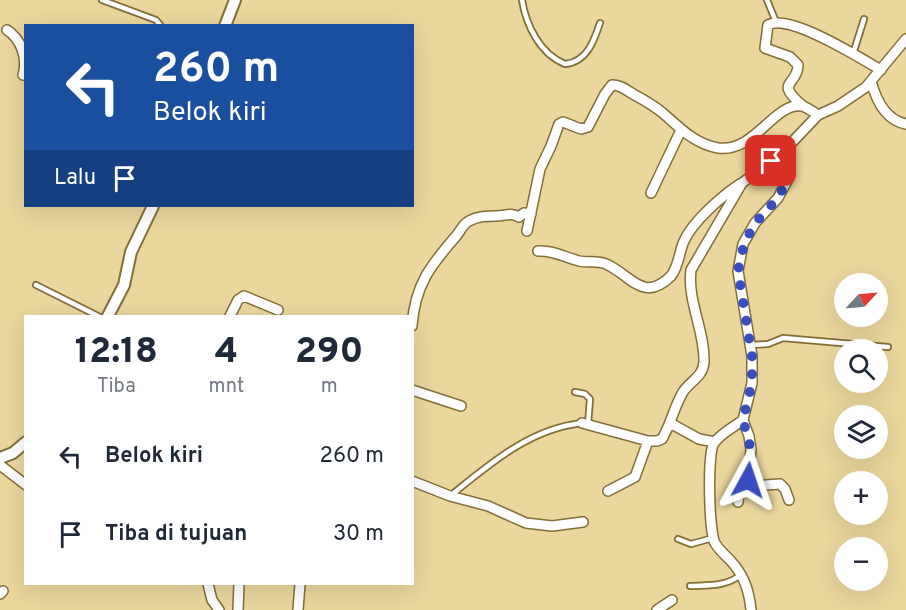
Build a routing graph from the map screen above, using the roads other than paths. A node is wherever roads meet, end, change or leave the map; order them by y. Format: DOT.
graph roads {
  1 [pos="102,0"];
  2 [pos="235,0"];
  3 [pos="522,0"];
  4 [pos="767,0"];
  5 [pos="864,19"];
  6 [pos="776,22"];
  7 [pos="600,23"];
  8 [pos="159,24"];
  9 [pos="226,24"];
  10 [pos="7,30"];
  11 [pos="906,39"];
  12 [pos="853,54"];
  13 [pos="881,70"];
  14 [pos="21,74"];
  15 [pos="872,81"];
  16 [pos="803,106"];
  17 [pos="818,115"];
  18 [pos="906,124"];
  19 [pos="681,130"];
  20 [pos="780,154"];
  21 [pos="742,183"];
  22 [pos="651,193"];
  23 [pos="153,207"];
  24 [pos="531,214"];
  25 [pos="527,231"];
  26 [pos="538,251"];
  27 [pos="36,285"];
  28 [pos="278,310"];
  29 [pos="96,315"];
  30 [pos="109,315"];
  31 [pos="230,315"];
  32 [pos="413,315"];
  33 [pos="834,342"];
  34 [pos="751,345"];
  35 [pos="414,391"];
  36 [pos="575,392"];
  37 [pos="461,406"];
  38 [pos="743,420"];
  39 [pos="585,423"];
  40 [pos="670,423"];
  41 [pos="648,441"];
  42 [pos="715,442"];
  43 [pos="24,444"];
  44 [pos="0,458"];
  45 [pos="0,465"];
  46 [pos="748,474"];
  47 [pos="414,481"];
  48 [pos="24,483"];
  49 [pos="608,491"];
  50 [pos="450,496"];
  51 [pos="789,500"];
  52 [pos="738,502"];
  53 [pos="583,522"];
  54 [pos="713,538"];
  55 [pos="678,539"];
  56 [pos="742,574"];
  57 [pos="208,585"];
  58 [pos="239,585"];
  59 [pos="300,585"];
  60 [pos="690,586"];
  61 [pos="672,600"];
  62 [pos="219,610"];
  63 [pos="238,610"];
  64 [pos="298,610"];
  65 [pos="657,610"];
  66 [pos="751,610"];
  1 -- 8 [label="lane"];
  2 -- 9 [label="street"];
  3 -- 7 [label="lane"];
  4 -- 6 [label="lane"];
  5 -- 12 [label="lane"];
  6 -- 12 [label="street"];
  6 -- 16 [label="street"];
  10 -- 14 [label="street"];
  11 -- 13 [label="street"];
  12 -- 13 [label="street"];
  13 -- 15 [label="street"];
  15 -- 17 [label="street"];
  15 -- 18 [label="street"];
  16 -- 17 [label="street"];
  16 -- 19 [label="street"];
  17 -- 20 [label="street"];
  19 -- 22 [label="street"];
  19 -- 24 [label="street"];
  20 -- 21 [label="street"];
  20 -- 34 [label="street"];
  21 -- 26 [label="street"];
  21 -- 40 [label="street"];
  23 -- 30 [label="street"];
  24 -- 25 [label="street"];
  24 -- 32 [label="street"];
  27 -- 29 [label="lane"];
  28 -- 31 [label="street"];
  33 -- 34 [label="lane"];
  34 -- 38 [label="street"];
  35 -- 37 [label="street"];
  36 -- 39 [label="lane"];
  38 -- 42 [label="street"];
  38 -- 46 [label="street"];
  39 -- 41 [label="street"];
  39 -- 50 [label="lane"];
  40 -- 41 [label="street"];
  40 -- 42 [label="street"];
  41 -- 49 [label="street"];
  42 -- 54 [label="street"];
  43 -- 44 [label="street"];
  45 -- 48 [label="street"];
  46 -- 51 [label="street"];
  46 -- 52 [label="street"];
  47 -- 50 [label="street"];
  50 -- 53 [label="street"];
  54 -- 55 [label="lane"];
  54 -- 56 [label="street"];
  56 -- 60 [label="lane"];
  56 -- 66 [label="street"];
  57 -- 62 [label="street"];
  58 -- 63 [label="street"];
  59 -- 64 [label="street"];
  61 -- 65 [label="street"];
}
